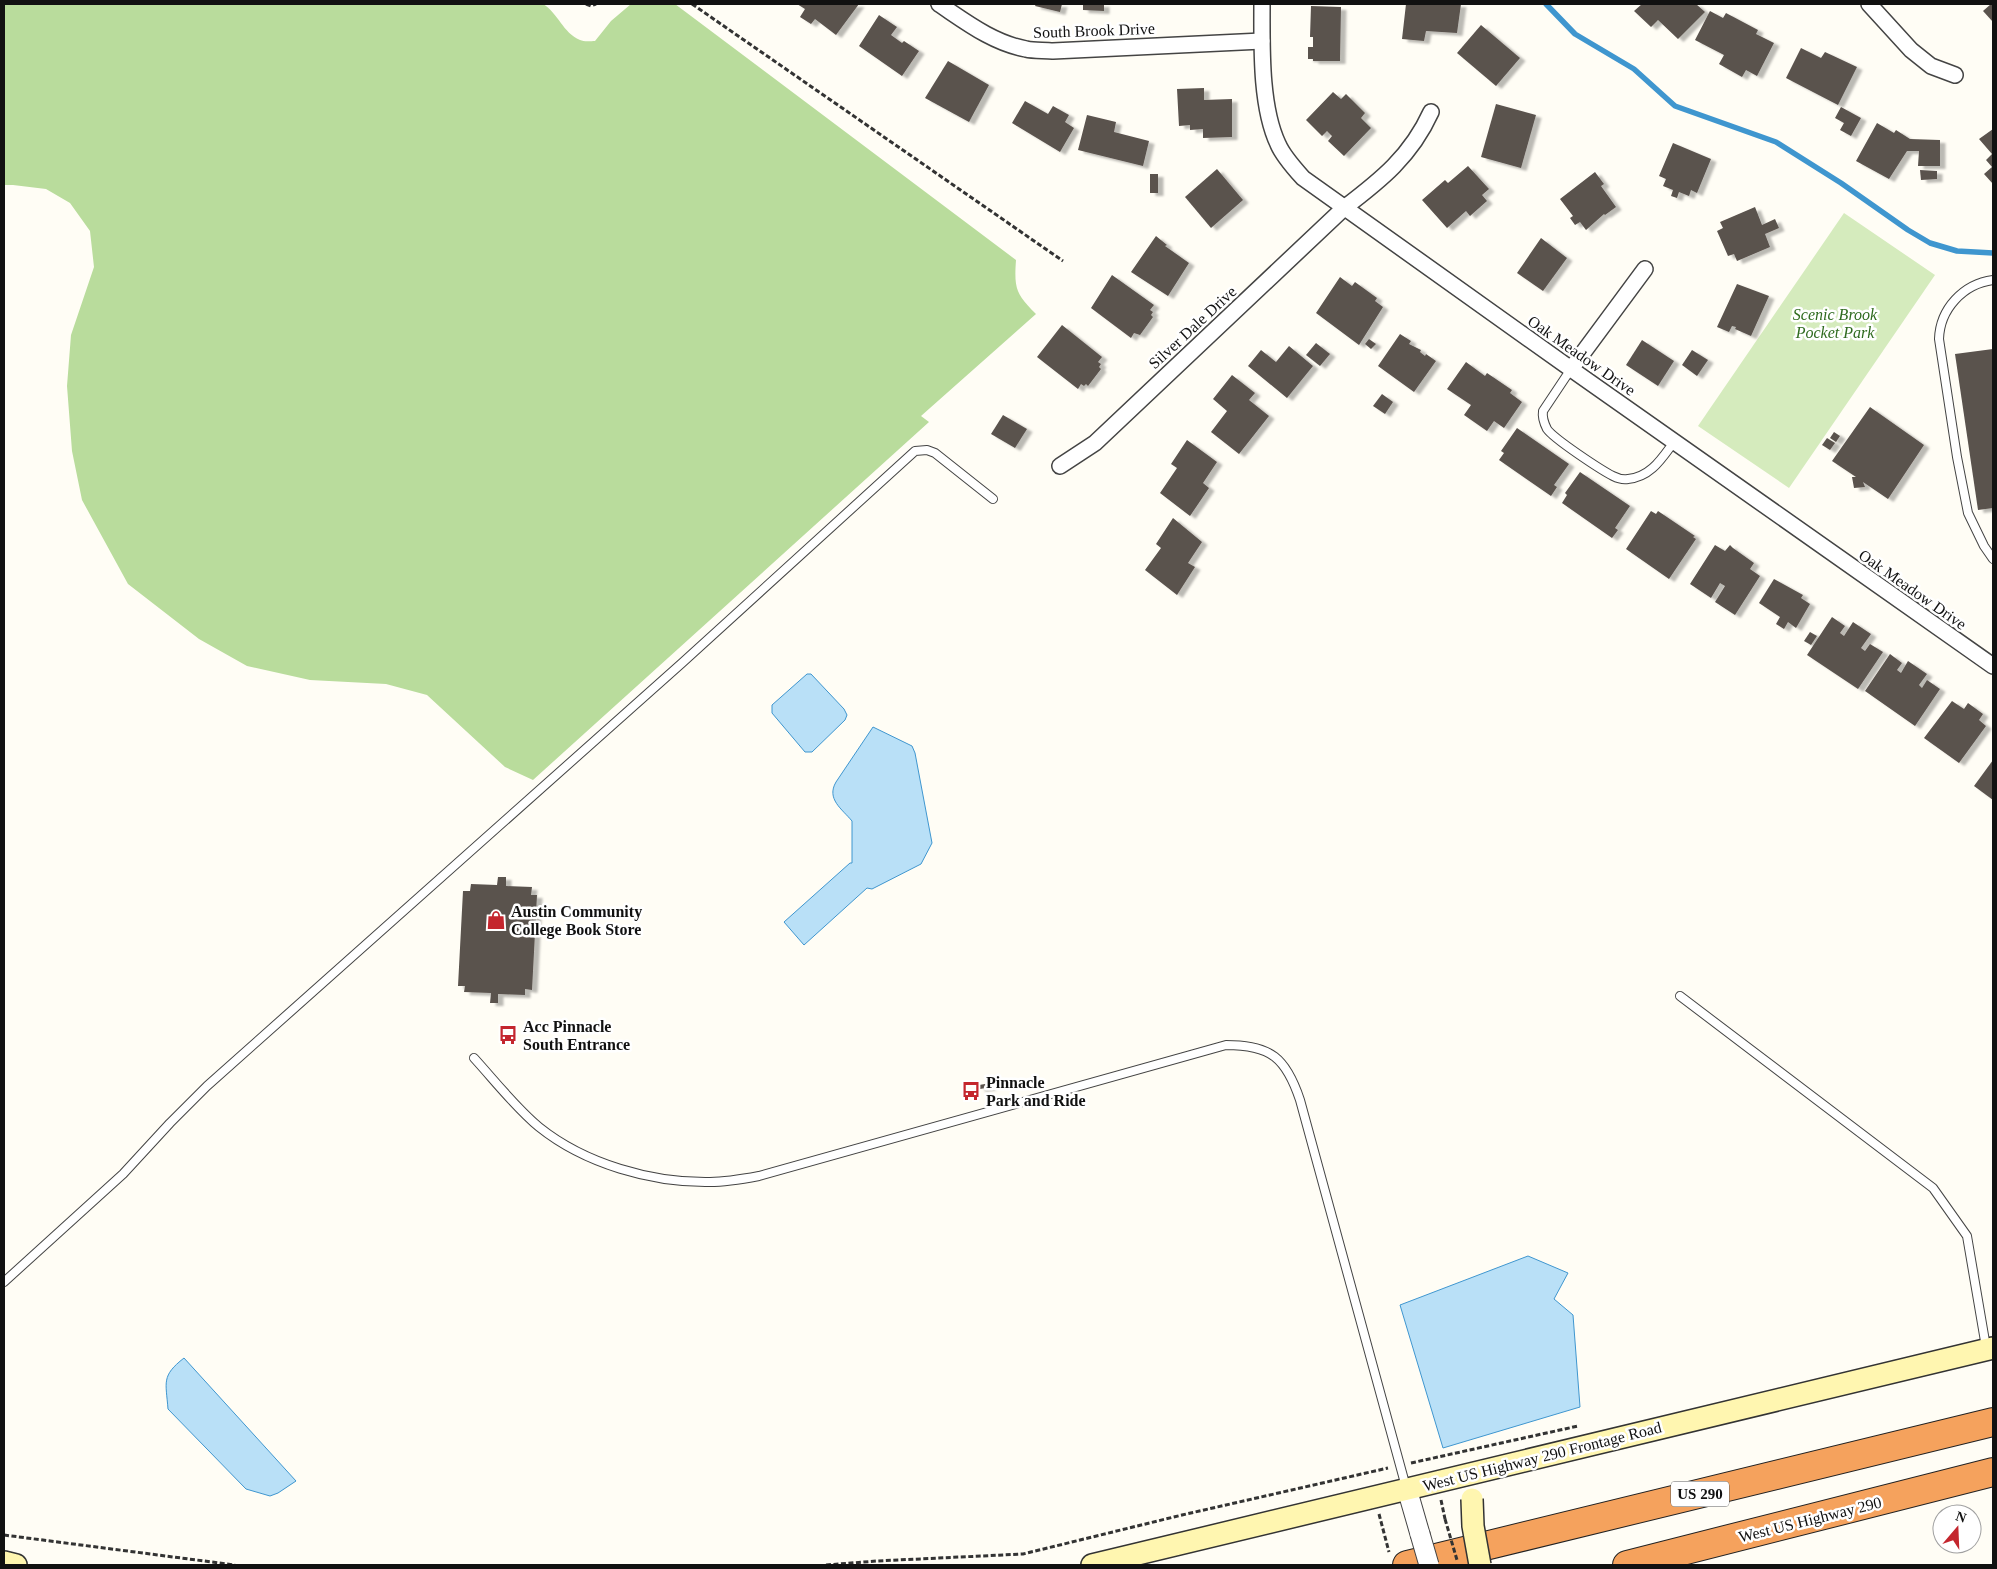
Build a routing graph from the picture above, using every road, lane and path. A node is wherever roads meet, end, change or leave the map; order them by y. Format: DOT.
graph roads {
  1 [pos="586,4"];
  2 [pos="596,4"];
  3 [pos="692,4"];
  4 [pos="939,4"];
  5 [pos="1262,4"];
  6 [pos="1869,4"];
  7 [pos="1262,41"];
  8 [pos="1955,75"];
  9 [pos="1431,112"];
  10 [pos="1344,208"];
  11 [pos="1063,261"];
  12 [pos="1645,269"];
  13 [pos="1993,280"];
  14 [pos="1571,369"];
  15 [pos="1674,442"];
  16 [pos="1060,466"];
  17 [pos="993,499"];
  18 [pos="1993,559"];
  19 [pos="1993,666"];
  20 [pos="1680,996"];
  21 [pos="474,1058"];
  22 [pos="4,1282"];
  23 [pos="1990,1348"];
  24 [pos="1993,1422"];
  25 [pos="1500,1467"];
  26 [pos="1369,1472"];
  27 [pos="1993,1472"];
  28 [pos="1407,1489"];
  29 [pos="1445,1519"];
  30 [pos="4,1535"];
  31 [pos="4,1562"];
  32 [pos="16,1565"];
  33 [pos="235,1565"];
  34 [pos="826,1565"];
  35 [pos="1092,1565"];
  36 [pos="1407,1565"];
  37 [pos="1429,1565"];
  38 [pos="1459,1565"];
  39 [pos="1480,1565"];
  40 [pos="1628,1565"];
  1 -- 2 [label="path"];
  3 -- 11 [label="path"];
  4 -- 7 [label="street, South Brook Drive"];
  5 -- 7 [label="street, Oak Meadow Drive"];
  6 -- 8 [label="street"];
  7 -- 10 [label="street, Oak Meadow Drive"];
  9 -- 10 [label="street, Silver Dale Drive"];
  10 -- 14 [label="street, Oak Meadow Drive"];
  10 -- 16 [label="street, Silver Dale Drive"];
  12 -- 14 [label="street"];
  13 -- 18 [label="lane"];
  14 -- 15 [label="street, Oak Meadow Drive"];
  14 -- 15 [label="lane"];
  15 -- 19 [label="street, Oak Meadow Drive"];
  17 -- 22 [label="lane"];
  20 -- 23 [label="lane"];
  21 -- 28 [label="lane"];
  23 -- 25 [label="main road, West US Highway 290 Frontage Road"];
  24 -- 36 [label="highway, US 290"];
  25 -- 28 [label="main road, West US Highway 290 Frontage Road"];
  25 -- 39 [label="main road, bridge"];
  26 -- 34 [label="path"];
  27 -- 40 [label="highway, West US Highway 290"];
  28 -- 35 [label="main road, West US Highway 290 Frontage Road"];
  28 -- 37 [label="street, bridge"];
  29 -- 38 [label="path, bridge"];
  30 -- 33 [label="path"];
  31 -- 32 [label="main road"];
}
